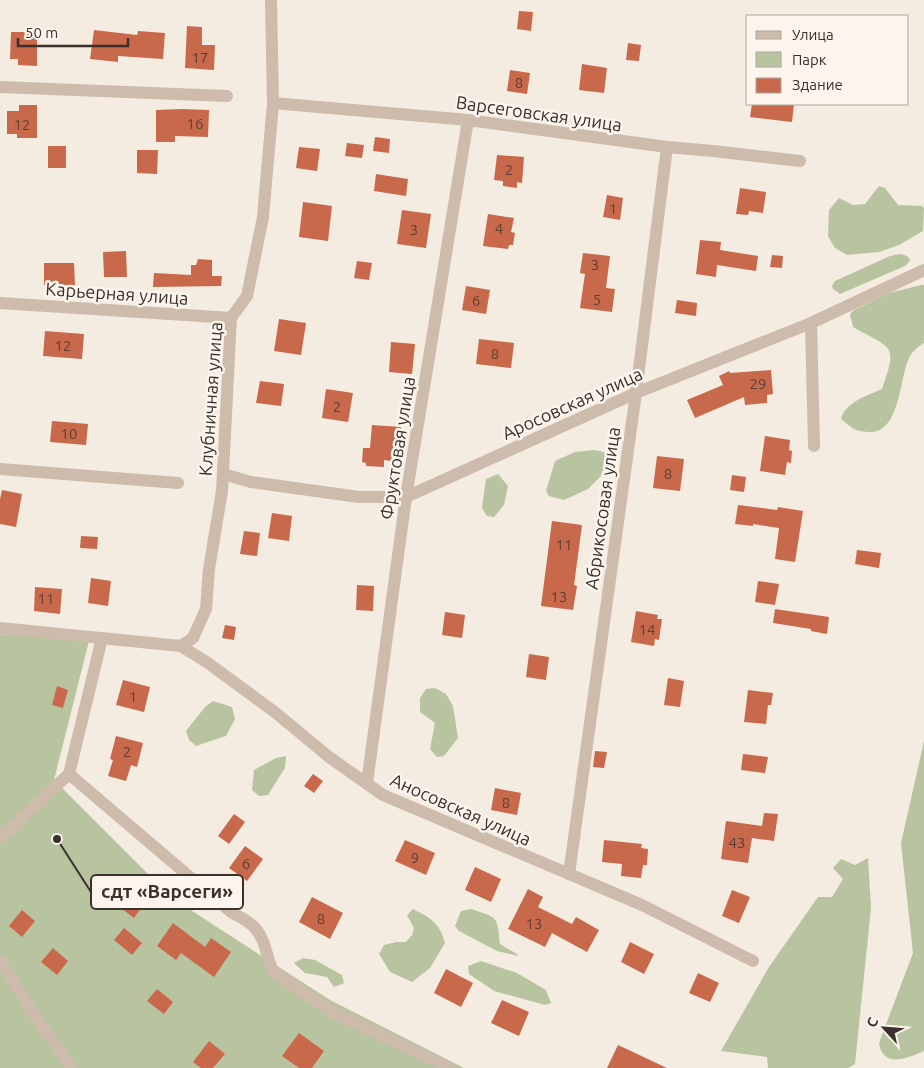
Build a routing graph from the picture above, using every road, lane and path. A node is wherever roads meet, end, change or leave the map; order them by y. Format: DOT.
graph roads {
  1 [pos="271,0"];
  2 [pos="0,87"];
  3 [pos="227,96"];
  4 [pos="273,103"];
  5 [pos="468,120"];
  6 [pos="667,147"];
  7 [pos="800,162"];
  8 [pos="924,270"];
  9 [pos="0,303"];
  10 [pos="231,318"];
  11 [pos="810,322"];
  12 [pos="636,393"];
  13 [pos="814,446"];
  14 [pos="0,469"];
  15 [pos="223,474"];
  16 [pos="178,483"];
  17 [pos="406,497"];
  18 [pos="0,628"];
  19 [pos="102,638"];
  20 [pos="181,646"];
  21 [pos="69,774"];
  22 [pos="367,783"];
  23 [pos="0,838"];
  24 [pos="568,874"];
  25 [pos="0,960"];
  26 [pos="753,961"];
  27 [pos="72,1068"];
  28 [pos="450,1068"];
  1 -- 4 [label="street, Клубничная улица"];
  2 -- 3 [label="street"];
  4 -- 5 [label="street, Варсеговская улица"];
  4 -- 10 [label="street, Клубничная улица"];
  5 -- 6 [label="street, Варсеговская улица"];
  5 -- 17 [label="street, Фруктовая улица"];
  6 -- 7 [label="street, Варсеговская улица"];
  6 -- 12 [label="street, Абрикосовая улица"];
  8 -- 11 [label="street, Аросовская улица"];
  9 -- 10 [label="street, Карьерная улица"];
  10 -- 15 [label="street, Клубничная улица"];
  11 -- 12 [label="street, Аросовская улица"];
  11 -- 13 [label="street"];
  12 -- 17 [label="street, Аросовская улица"];
  12 -- 24 [label="street, Абрикосовая улица"];
  14 -- 16 [label="street"];
  15 -- 17 [label="street, Аросовская улица"];
  15 -- 20 [label="street, Клубничная улица"];
  17 -- 22 [label="street, Фруктовая улица"];
  18 -- 19 [label="street"];
  19 -- 20 [label="street"];
  19 -- 21 [label="street"];
  20 -- 22 [label="street, Аносовская улица"];
  21 -- 23 [label="street"];
  21 -- 28 [label="street"];
  22 -- 24 [label="street, Аносовская улица"];
  24 -- 26 [label="street, Аносовская улица"];
  25 -- 27 [label="street"];
}
